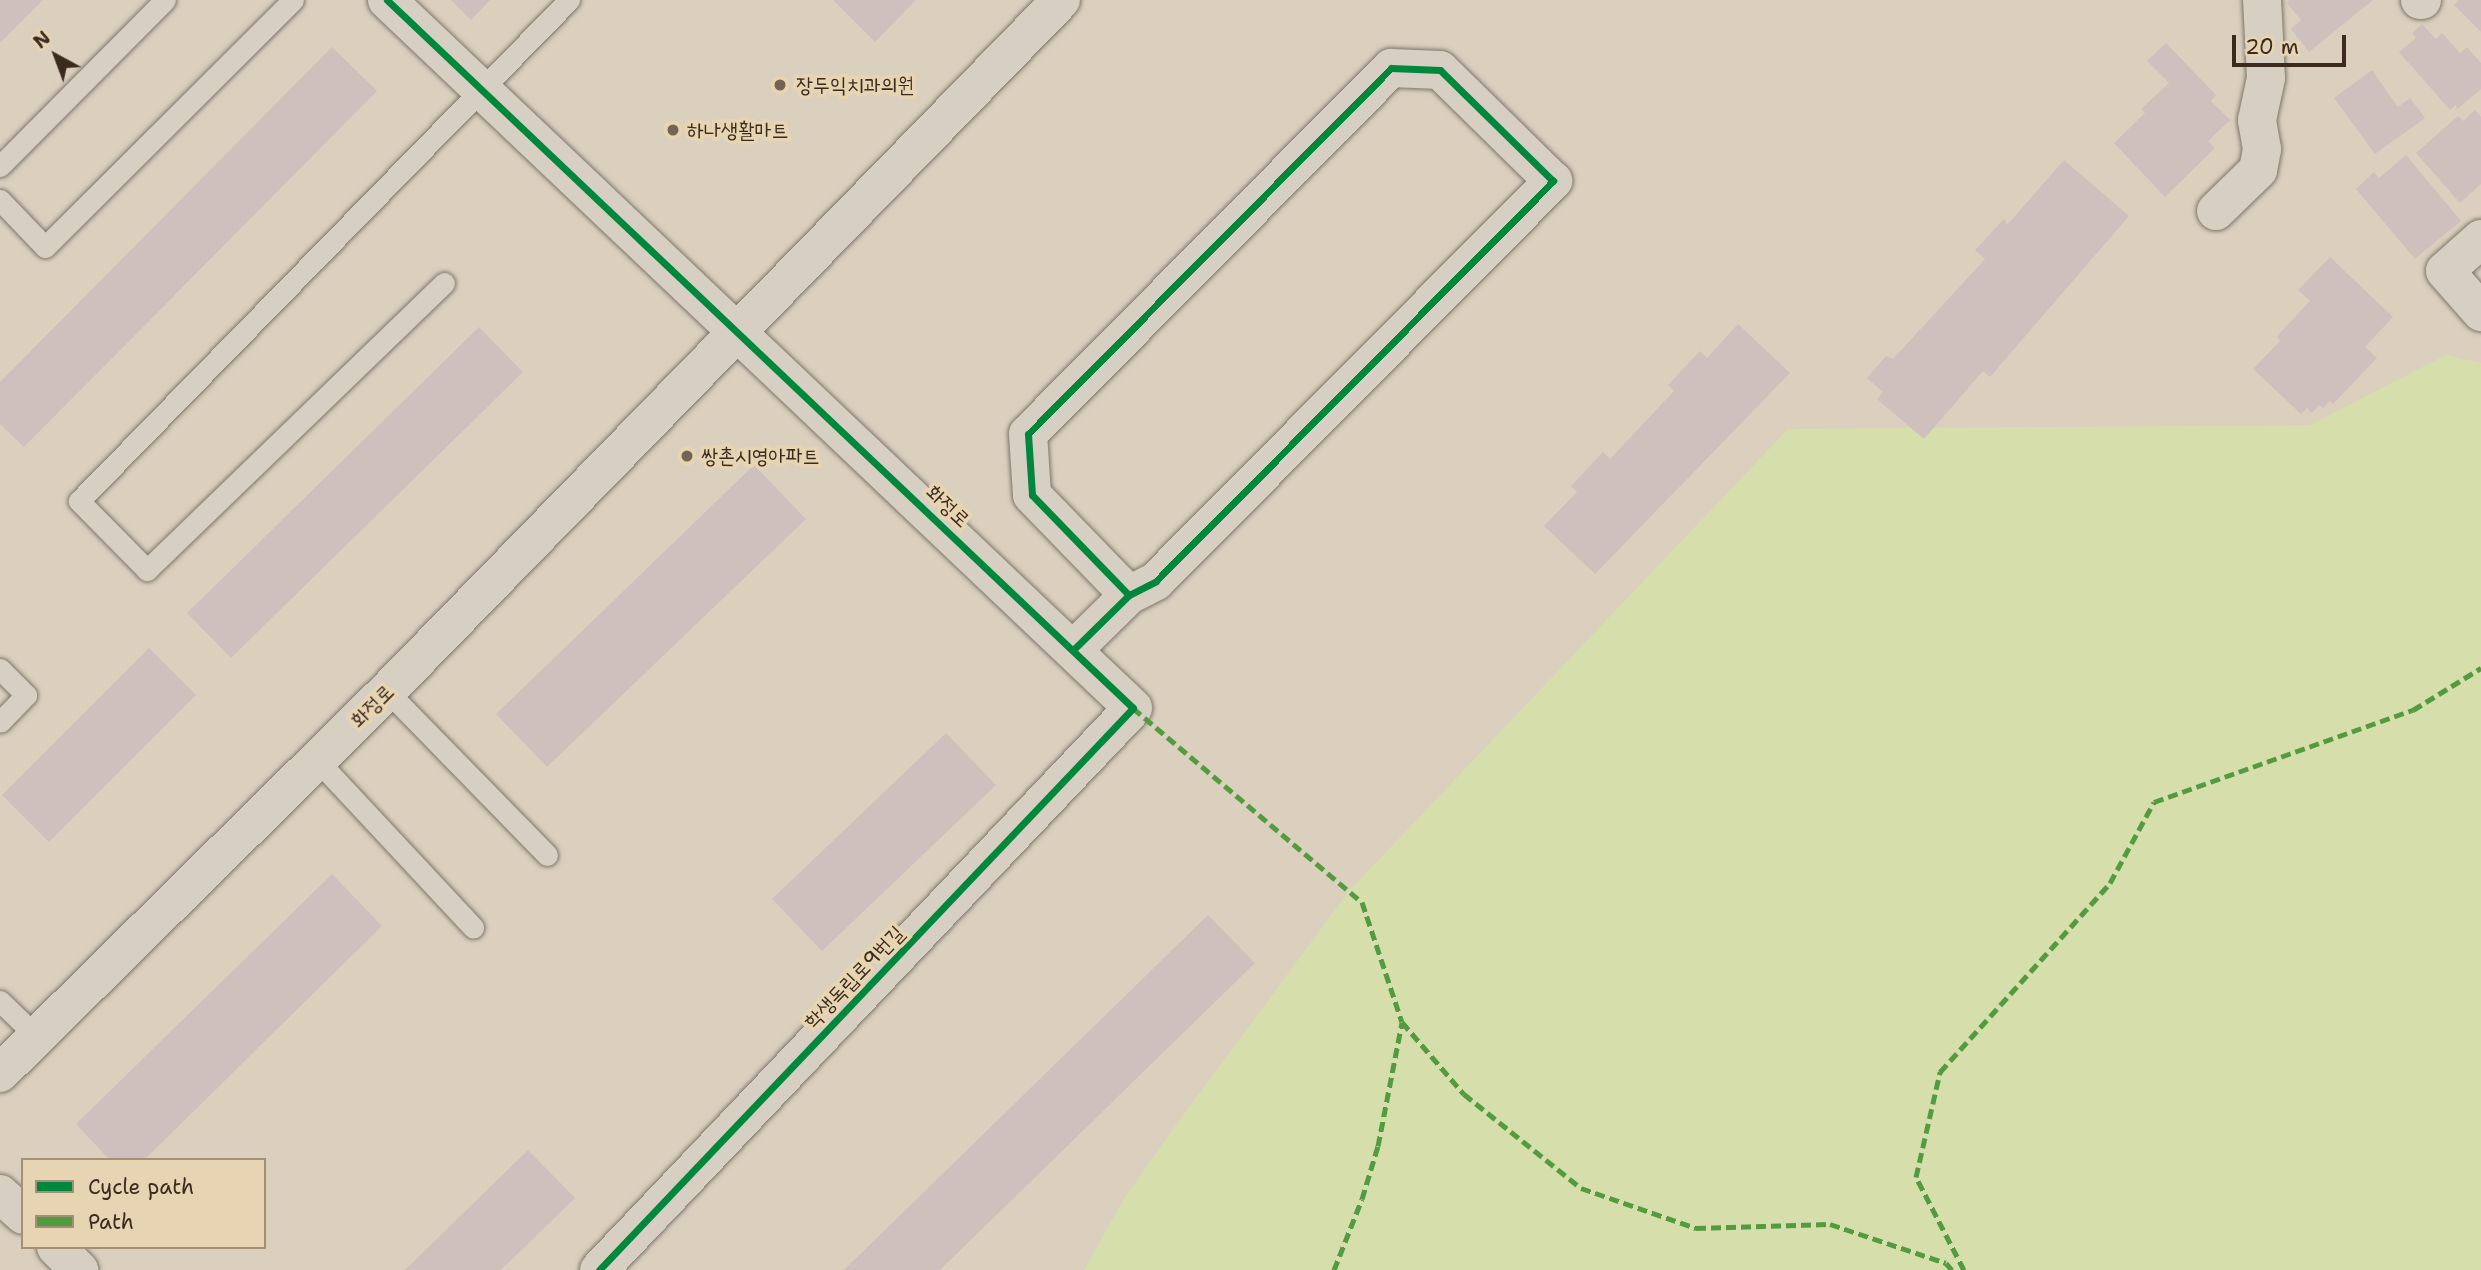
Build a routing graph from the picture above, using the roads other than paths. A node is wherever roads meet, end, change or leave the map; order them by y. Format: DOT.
graph roads {
  1 [pos="165,0"];
  2 [pos="387,0"];
  3 [pos="569,0"];
  4 [pos="1061,0"];
  5 [pos="2262,0"];
  6 [pos="280,4"];
  7 [pos="481,89"];
  8 [pos="0,166"];
  9 [pos="0,200"];
  10 [pos="2216,211"];
  11 [pos="2481,239"];
  12 [pos="444,283"];
  13 [pos="2481,312"];
  14 [pos="737,332"];
  15 [pos="1129,595"];
  16 [pos="1074,649"];
  17 [pos="0,669"];
  18 [pos="387,691"];
  19 [pos="1133,708"];
  20 [pos="0,722"];
  21 [pos="317,761"];
  22 [pos="547,855"];
  23 [pos="473,927"];
  24 [pos="0,1001"];
  25 [pos="37,1037"];
  26 [pos="0,1073"];
  27 [pos="0,1194"];
  28 [pos="21,1213"];
  29 [pos="599,1270"];
  1 -- 8 [label="lane"];
  2 -- 7 [label="street"];
  3 -- 7 [label="lane"];
  4 -- 14 [label="street, 화정로"];
  5 -- 10 [label="street"];
  6 -- 9 [label="lane"];
  7 -- 12 [label="lane"];
  7 -- 14 [label="street"];
  11 -- 13 [label="street"];
  14 -- 16 [label="street, 화정로"];
  14 -- 18 [label="street, 화정로"];
  15 -- 15 [label="street"];
  15 -- 16 [label="street"];
  16 -- 19 [label="street, 화정로"];
  17 -- 20 [label="lane"];
  18 -- 21 [label="street, 화정로"];
  18 -- 22 [label="lane"];
  19 -- 29 [label="street, 학생독립로9번길"];
  21 -- 23 [label="lane"];
  21 -- 25 [label="street, 화정로"];
  24 -- 25 [label="lane"];
  25 -- 26 [label="street, 화정로"];
  27 -- 28 [label="street"];
}
